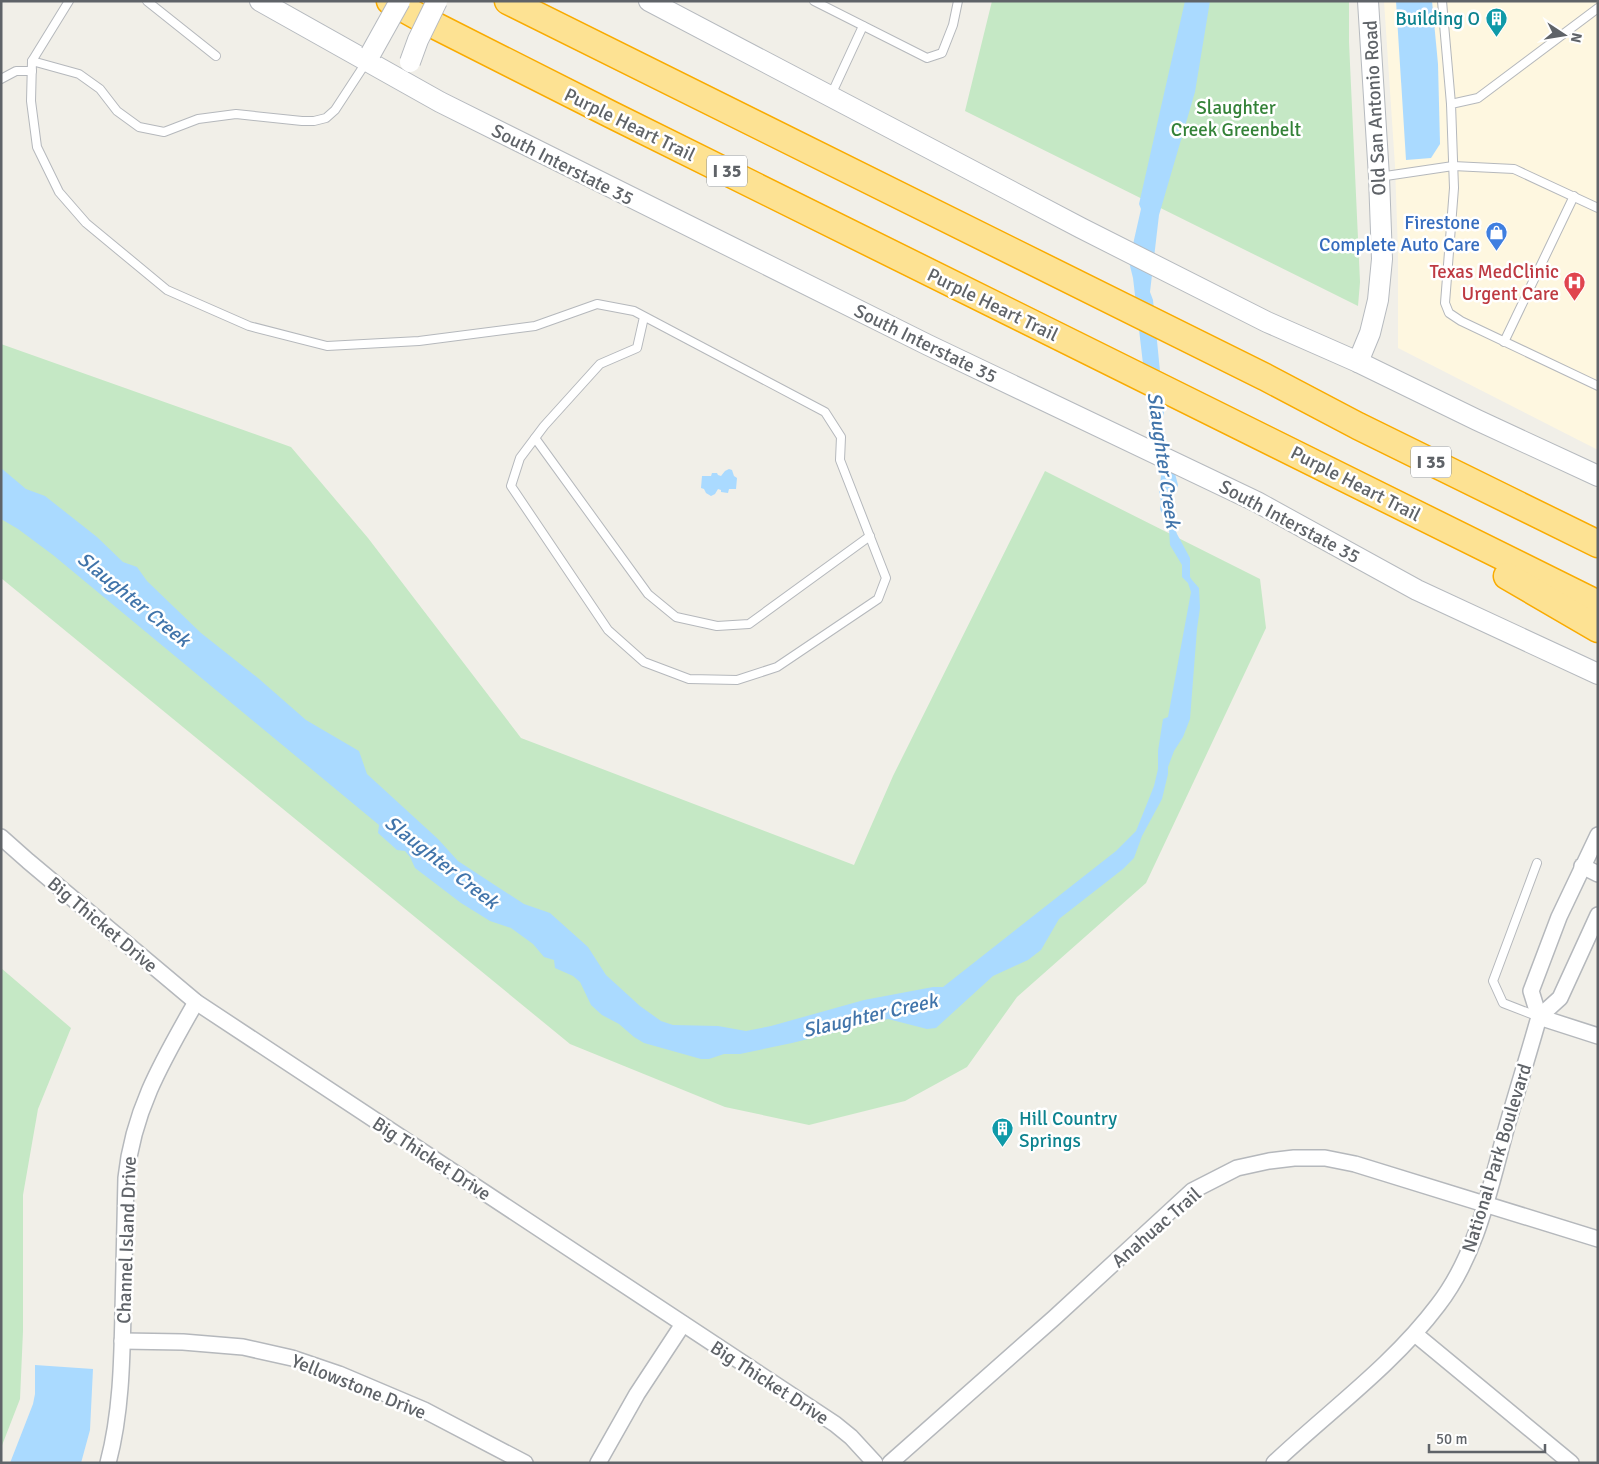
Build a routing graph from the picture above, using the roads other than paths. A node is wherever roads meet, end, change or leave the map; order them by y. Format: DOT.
graph roads {
  1 [pos="69,1"];
  2 [pos="147,1"];
  3 [pos="260,1"];
  4 [pos="390,1"];
  5 [pos="400,1"];
  6 [pos="437,1"];
  7 [pos="508,1"];
  8 [pos="648,1"];
  9 [pos="814,1"];
  10 [pos="958,1"];
  11 [pos="1368,1"];
  12 [pos="1442,1"];
  13 [pos="1598,8"];
  14 [pos="863,26"];
  15 [pos="216,56"];
  16 [pos="369,57"];
  17 [pos="32,61"];
  18 [pos="32,71"];
  19 [pos="1,79"];
  20 [pos="830,97"];
  21 [pos="440,102"];
  22 [pos="1451,104"];
  23 [pos="1453,166"];
  24 [pos="1379,177"];
  25 [pos="1574,196"];
  26 [pos="1598,208"];
  27 [pos="644,316"];
  28 [pos="1504,342"];
  29 [pos="1358,362"];
  30 [pos="1598,386"];
  31 [pos="535,438"];
  32 [pos="1598,476"];
  33 [pos="1377,494"];
  34 [pos="870,536"];
  35 [pos="1598,544"];
  36 [pos="1598,604"];
  37 [pos="1598,629"];
  38 [pos="1598,674"];
  39 [pos="1598,835"];
  40 [pos="1,837"];
  41 [pos="1537,862"];
  42 [pos="1582,866"];
  43 [pos="1598,874"];
  44 [pos="1598,915"];
  45 [pos="196,1002"];
  46 [pos="1539,1017"];
  47 [pos="1598,1036"];
  48 [pos="1486,1205"];
  49 [pos="1598,1239"];
  50 [pos="683,1324"];
  51 [pos="1416,1334"];
  52 [pos="122,1341"];
  53 [pos="1279,1461"];
  54 [pos="108,1463"];
  55 [pos="526,1463"];
  56 [pos="598,1463"];
  57 [pos="876,1463"];
  58 [pos="890,1463"];
  59 [pos="1571,1463"];
  1 -- 17 [label="lane"];
  2 -- 15 [label="lane"];
  3 -- 16 [label="main road, South Interstate 35"];
  4 -- 33 [label="highway, Purple Heart Trail / I 35"];
  5 -- 16 [label="main road, bridge"];
  6 -- 21 [label="main road, bridge"];
  7 -- 35 [label="highway, I 35"];
  8 -- 20 [label="main road"];
  9 -- 14 [label="lane"];
  10 -- 14 [label="lane"];
  11 -- 24 [label="main road, Old San Antonio Road"];
  12 -- 22 [label="lane"];
  13 -- 22 [label="lane"];
  14 -- 20 [label="lane"];
  16 -- 17 [label="lane"];
  16 -- 21 [label="main road, South Interstate 35"];
  17 -- 18 [label="lane"];
  18 -- 19 [label="lane"];
  18 -- 27 [label="lane"];
  20 -- 29 [label="main road"];
  21 -- 38 [label="main road, South Interstate 35"];
  22 -- 23 [label="lane"];
  23 -- 24 [label="lane"];
  23 -- 25 [label="lane"];
  23 -- 28 [label="lane"];
  24 -- 29 [label="main road, Old San Antonio Road"];
  25 -- 26 [label="lane"];
  25 -- 28 [label="lane"];
  27 -- 31 [label="lane"];
  27 -- 34 [label="lane"];
  28 -- 30 [label="lane"];
  29 -- 32 [label="main road"];
  31 -- 34 [label="lane"];
  31 -- 34 [label="lane"];
  33 -- 36 [label="highway, Purple Heart Trail / I 35"];
  33 -- 37 [label="highway"];
  39 -- 42 [label="street"];
  40 -- 45 [label="street, Big Thicket Drive"];
  41 -- 46 [label="lane"];
  42 -- 43 [label="street"];
  42 -- 46 [label="street"];
  44 -- 46 [label="street"];
  45 -- 50 [label="street, Big Thicket Drive"];
  45 -- 52 [label="street, Channel Island Drive"];
  46 -- 47 [label="street"];
  46 -- 48 [label="street, National Park Boulevard"];
  48 -- 49 [label="street, Anahuac Trail"];
  48 -- 51 [label="street, National Park Boulevard"];
  48 -- 58 [label="street, Anahuac Trail"];
  50 -- 56 [label="street"];
  50 -- 57 [label="street, Big Thicket Drive"];
  51 -- 53 [label="street, National Park Boulevard"];
  51 -- 59 [label="street"];
  52 -- 54 [label="street, Channel Island Drive"];
  52 -- 55 [label="street, Yellowstone Drive"];
}
